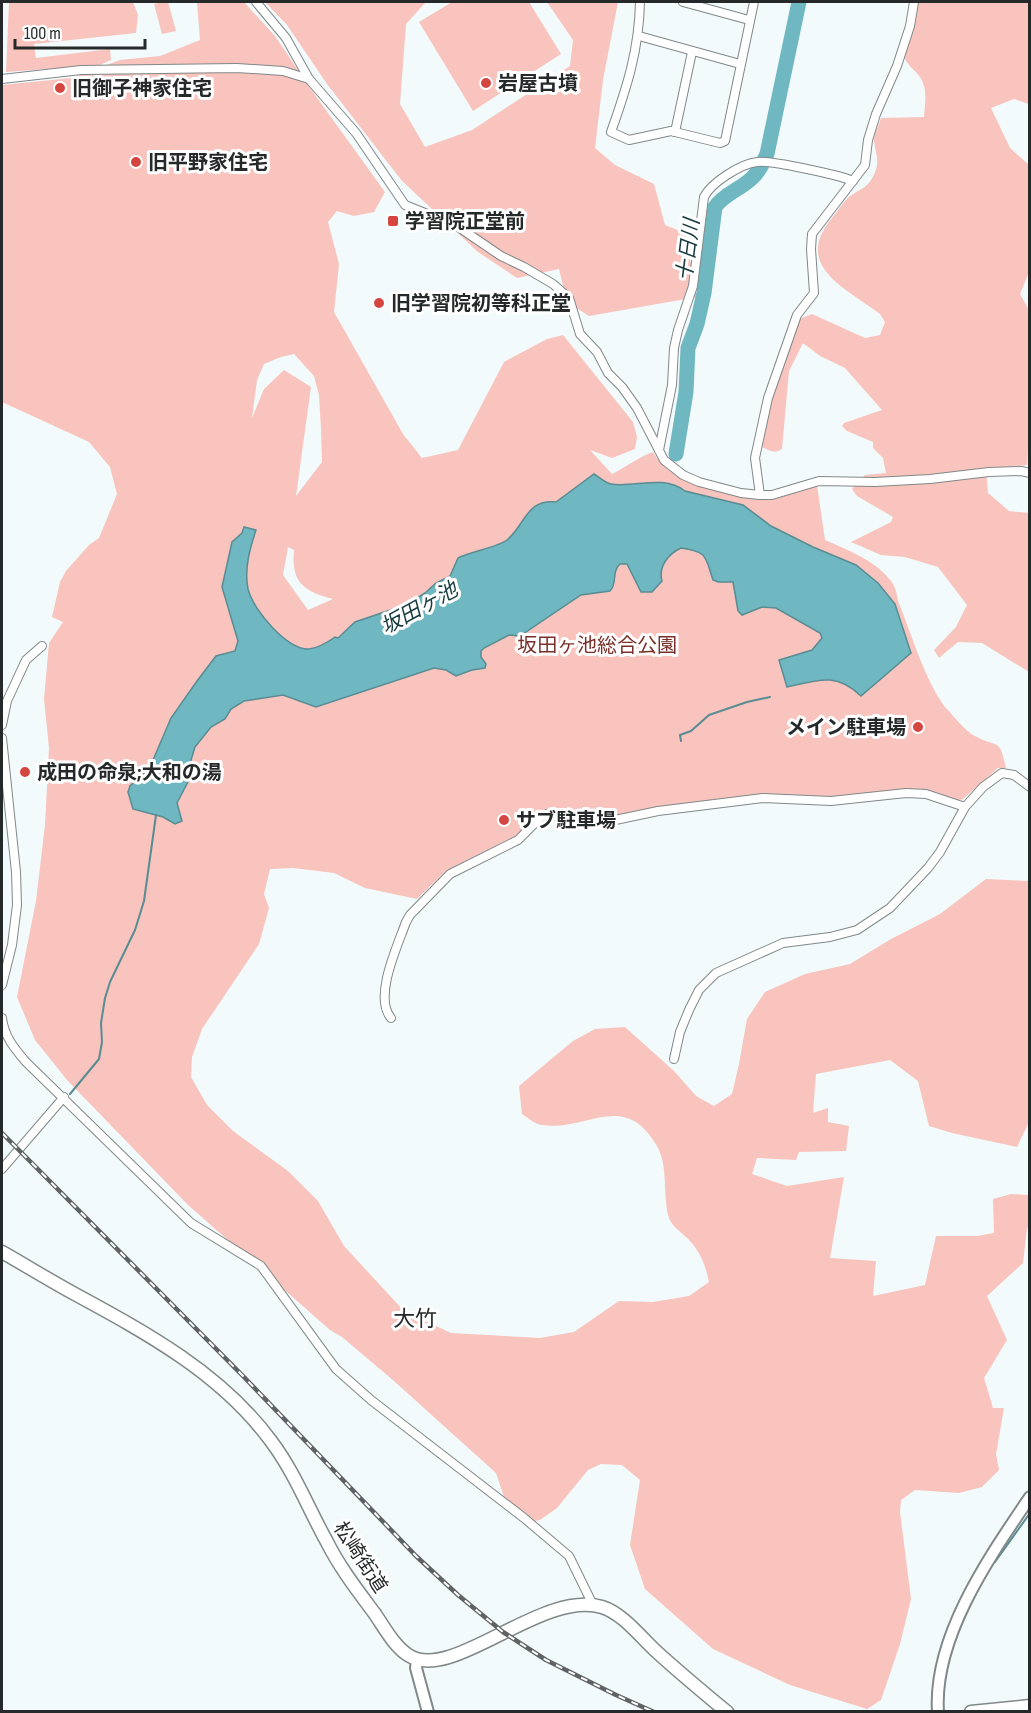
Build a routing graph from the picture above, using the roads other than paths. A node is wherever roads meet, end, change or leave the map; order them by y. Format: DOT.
graph roads {
  1 [pos="255,2"];
  2 [pos="640,2"];
  3 [pos="683,2"];
  4 [pos="754,2"];
  5 [pos="914,2"];
  6 [pos="749,20"];
  7 [pos="639,36"];
  8 [pos="692,52"];
  9 [pos="740,64"];
  10 [pos="2,79"];
  11 [pos="309,79"];
  12 [pos="675,132"];
  13 [pos="853,182"];
  14 [pos="659,450"];
  15 [pos="1029,473"];
  16 [pos="760,495"];
  17 [pos="42,646"];
  18 [pos="2,725"];
  19 [pos="2,738"];
  20 [pos="1029,787"];
  21 [pos="965,807"];
  22 [pos="4,970"];
  23 [pos="2,985"];
  24 [pos="2,1018"];
  25 [pos="391,1018"];
  26 [pos="674,1059"];
  27 [pos="64,1098"];
  28 [pos="2,1169"];
  29 [pos="2,1252"];
  30 [pos="1029,1497"];
  31 [pos="593,1605"];
  32 [pos="417,1660"];
  33 [pos="1029,1706"];
  34 [pos="428,1712"];
  35 [pos="728,1712"];
  36 [pos="938,1712"];
  37 [pos="971,1712"];
  1 -- 11 [label="street"];
  2 -- 7 [label="street"];
  3 -- 6 [label="street"];
  4 -- 6 [label="street"];
  5 -- 13 [label="street"];
  6 -- 9 [label="street"];
  7 -- 8 [label="street"];
  7 -- 12 [label="street"];
  8 -- 9 [label="street"];
  8 -- 12 [label="street"];
  9 -- 12 [label="street"];
  10 -- 11 [label="street"];
  11 -- 14 [label="street"];
  13 -- 14 [label="street"];
  13 -- 16 [label="street"];
  14 -- 16 [label="street"];
  15 -- 16 [label="street"];
  17 -- 18 [label="street"];
  19 -- 22 [label="street"];
  20 -- 21 [label="street"];
  21 -- 25 [label="street"];
  21 -- 26 [label="street"];
  22 -- 23 [label="street"];
  24 -- 27 [label="street"];
  27 -- 28 [label="street"];
  27 -- 31 [label="street"];
  29 -- 32 [label="main road, 松崎街道"];
  30 -- 36 [label="street"];
  31 -- 32 [label="main road"];
  31 -- 35 [label="main road"];
  32 -- 34 [label="street"];
  33 -- 37 [label="main road"];
}
